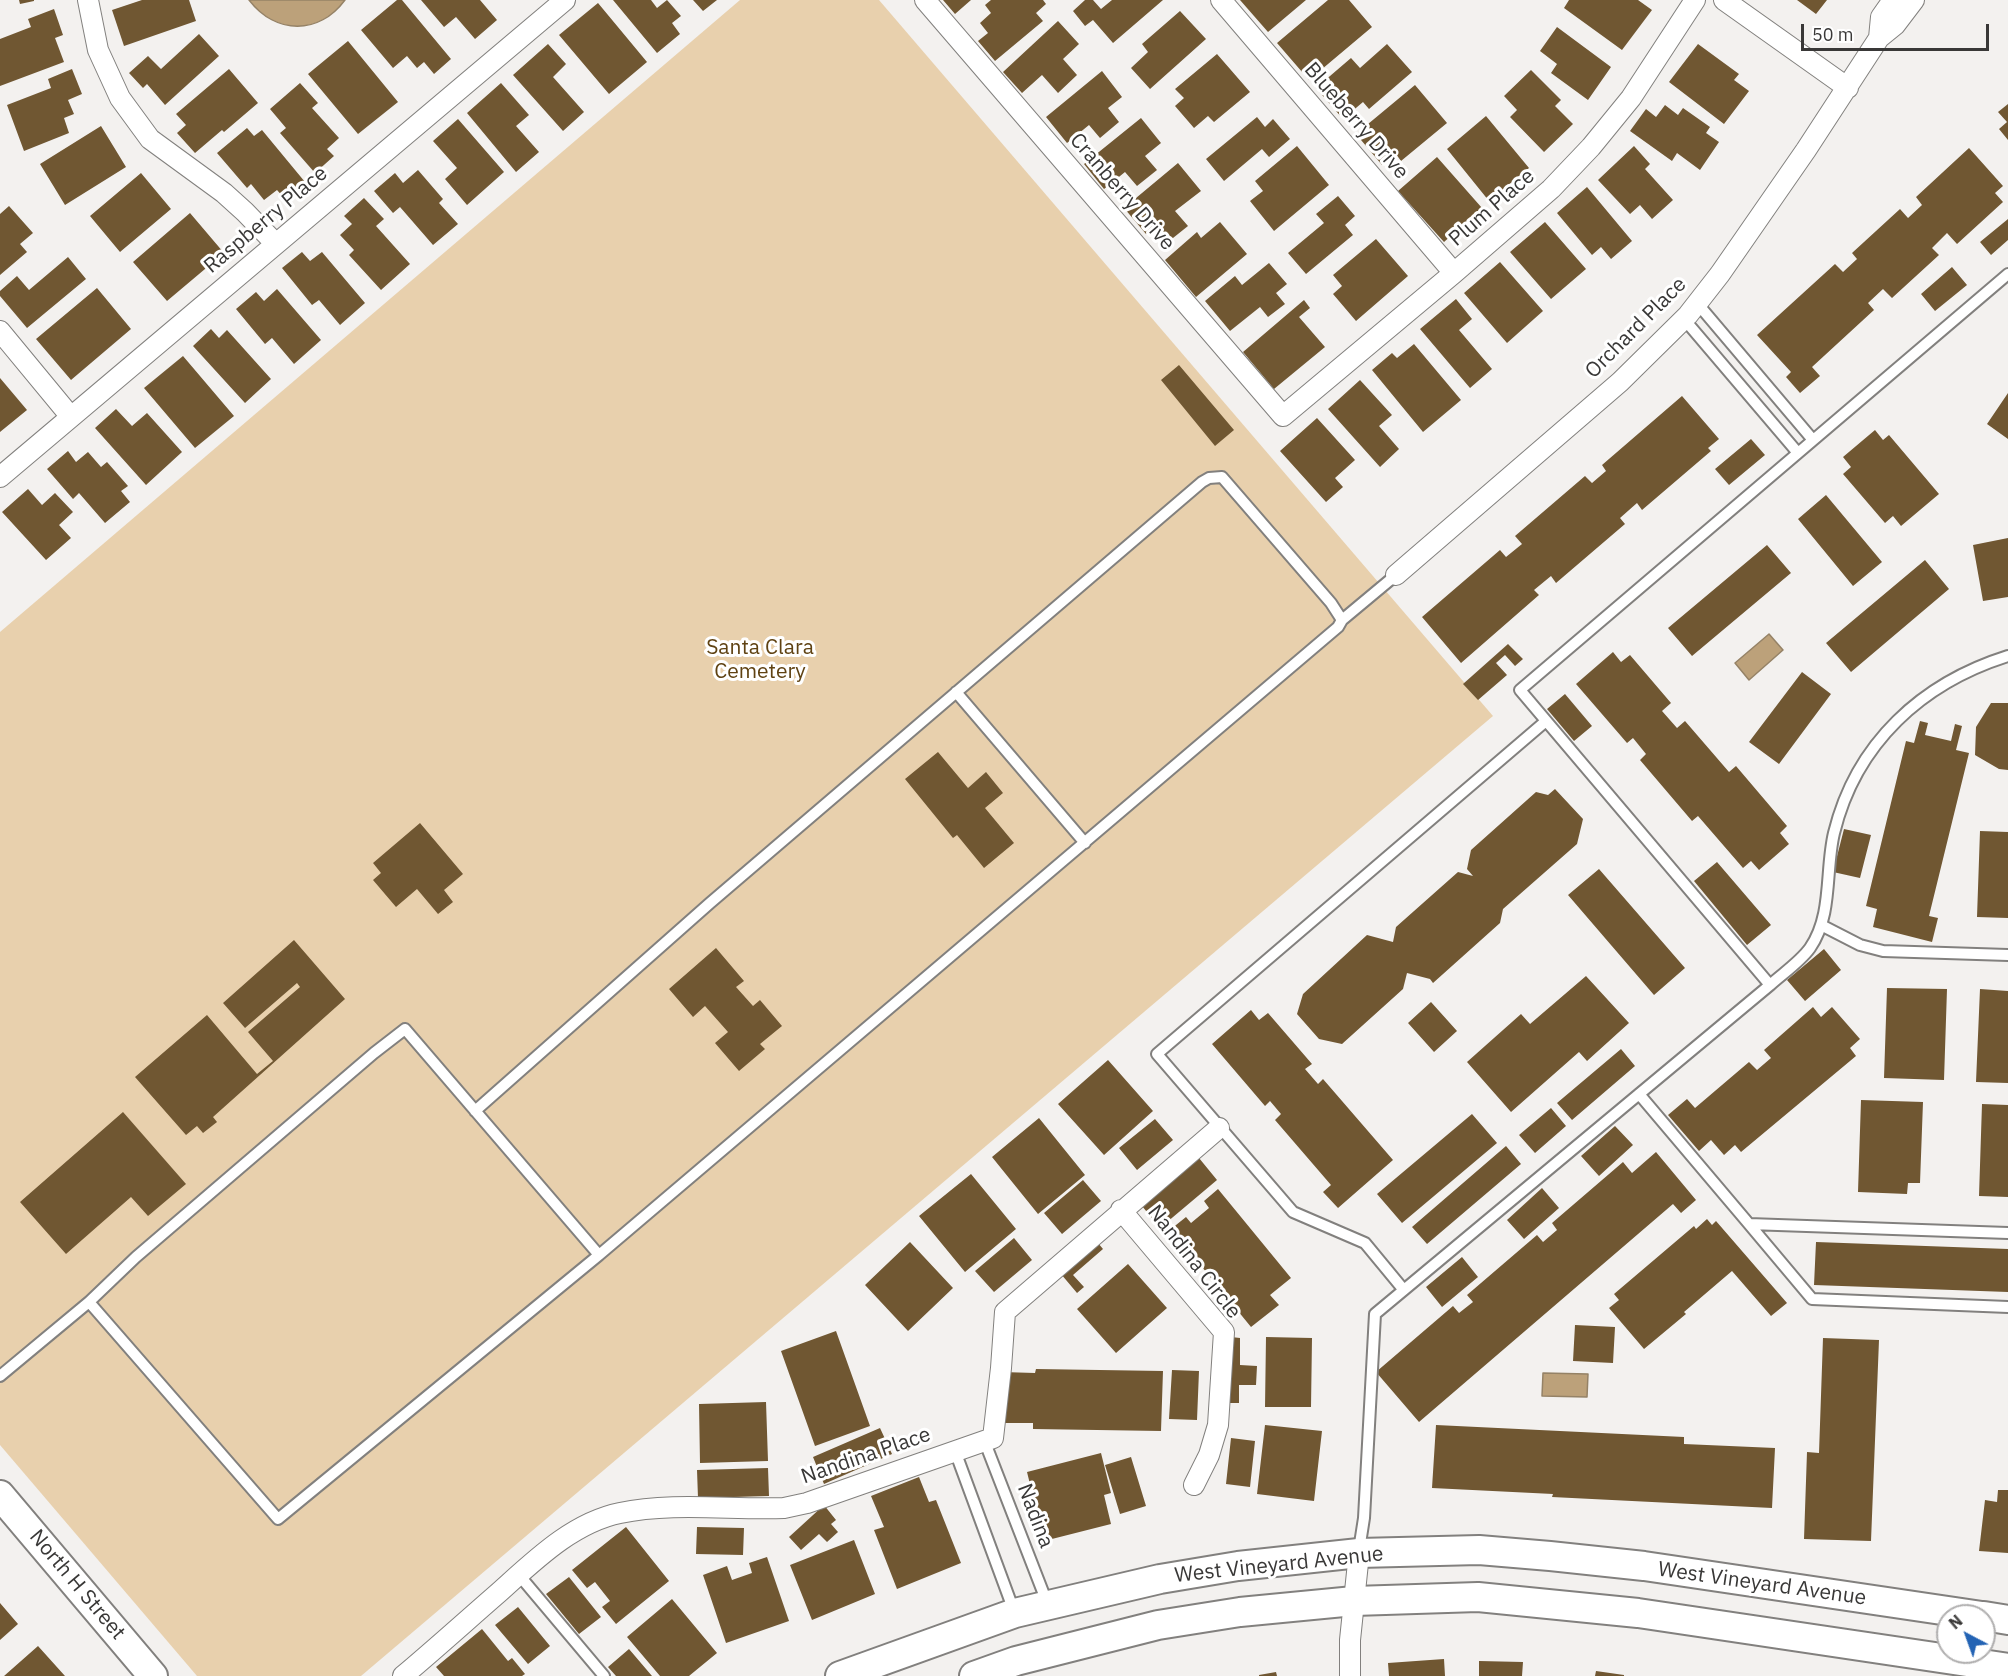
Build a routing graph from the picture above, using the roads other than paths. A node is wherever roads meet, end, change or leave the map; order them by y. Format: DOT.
graph roads {
  1 [pos="88,0"];
  2 [pos="565,0"];
  3 [pos="925,0"];
  4 [pos="1221,0"];
  5 [pos="1695,0"];
  6 [pos="1724,0"];
  7 [pos="1893,0"];
  8 [pos="1914,0"];
  9 [pos="1879,38"];
  10 [pos="1848,88"];
  11 [pos="274,243"];
  12 [pos="1454,273"];
  13 [pos="2008,274"];
  14 [pos="1697,303"];
  15 [pos="1684,319"];
  16 [pos="0,331"];
  17 [pos="1283,416"];
  18 [pos="71,417"];
  19 [pos="1813,440"];
  20 [pos="1798,453"];
  21 [pos="0,477"];
  22 [pos="1396,575"];
  23 [pos="1342,620"];
  24 [pos="2008,656"];
  25 [pos="956,692"];
  26 [pos="1546,721"];
  27 [pos="1084,843"];
  28 [pos="1821,925"];
  29 [pos="2008,955"];
  30 [pos="1770,986"];
  31 [pos="1639,1094"];
  32 [pos="475,1111"];
  33 [pos="1219,1128"];
  34 [pos="1121,1210"];
  35 [pos="1749,1224"];
  36 [pos="2008,1233"];
  37 [pos="599,1255"];
  38 [pos="1403,1289"];
  39 [pos="89,1302"];
  40 [pos="2008,1307"];
  41 [pos="0,1376"];
  42 [pos="984,1440"];
  43 [pos="955,1451"];
  44 [pos="1194,1485"];
  45 [pos="0,1495"];
  46 [pos="1359,1553"];
  47 [pos="519,1575"];
  48 [pos="1354,1601"];
  49 [pos="1048,1605"];
  50 [pos="1936,1609"];
  51 [pos="1015,1613"];
  52 [pos="2008,1668"];
  53 [pos="153,1676"];
  54 [pos="403,1676"];
  55 [pos="604,1676"];
  56 [pos="840,1676"];
  57 [pos="974,1676"];
  58 [pos="1350,1676"];
  1 -- 11 [label="street"];
  2 -- 11 [label="street, Raspberry Place"];
  3 -- 17 [label="street, Cranberry Drive"];
  4 -- 12 [label="street, Blueberry Drive"];
  5 -- 12 [label="street, Plum Place"];
  6 -- 10 [label="street"];
  7 -- 9 [label="street, Orchard Place"];
  8 -- 9 [label="street, Orchard Place"];
  9 -- 10 [label="street, Orchard Place"];
  10 -- 14 [label="street, Orchard Place"];
  11 -- 18 [label="street, Raspberry Place"];
  12 -- 17 [label="street, Plum Place"];
  13 -- 19 [label="lane"];
  14 -- 15 [label="street, Orchard Place"];
  14 -- 19 [label="lane"];
  15 -- 20 [label="lane"];
  15 -- 22 [label="street, Orchard Place"];
  16 -- 18 [label="street"];
  18 -- 21 [label="street, Raspberry Place"];
  19 -- 20 [label="lane"];
  20 -- 26 [label="lane"];
  22 -- 23 [label="lane"];
  23 -- 25 [label="lane"];
  23 -- 27 [label="lane"];
  24 -- 28 [label="lane"];
  25 -- 27 [label="lane"];
  25 -- 32 [label="lane"];
  26 -- 30 [label="lane"];
  26 -- 33 [label="lane"];
  27 -- 37 [label="lane"];
  28 -- 29 [label="lane"];
  28 -- 30 [label="lane"];
  30 -- 31 [label="lane"];
  31 -- 35 [label="lane"];
  31 -- 38 [label="lane"];
  32 -- 37 [label="lane"];
  32 -- 39 [label="lane"];
  33 -- 34 [label="street"];
  33 -- 38 [label="lane"];
  34 -- 42 [label="street"];
  34 -- 44 [label="street, Nandina Circle"];
  35 -- 36 [label="lane"];
  35 -- 40 [label="lane"];
  37 -- 39 [label="lane"];
  38 -- 46 [label="lane"];
  39 -- 41 [label="lane"];
  42 -- 43 [label="street, Nandina Place"];
  42 -- 49 [label="lane, Nadina"];
  43 -- 47 [label="street, Nandina Place"];
  43 -- 51 [label="lane"];
  45 -- 53 [label="main road, North H Street"];
  46 -- 48 [label="street"];
  46 -- 49 [label="main road, West Vineyard Avenue"];
  46 -- 50 [label="main road, West Vineyard Avenue"];
  47 -- 54 [label="street, Nandina Place"];
  47 -- 55 [label="lane"];
  48 -- 52 [label="main road, West Vineyard Avenue"];
  48 -- 57 [label="main road, West Vineyard Avenue"];
  48 -- 58 [label="street"];
  49 -- 51 [label="main road, West Vineyard Avenue"];
  51 -- 56 [label="main road, West Vineyard Avenue"];
}
